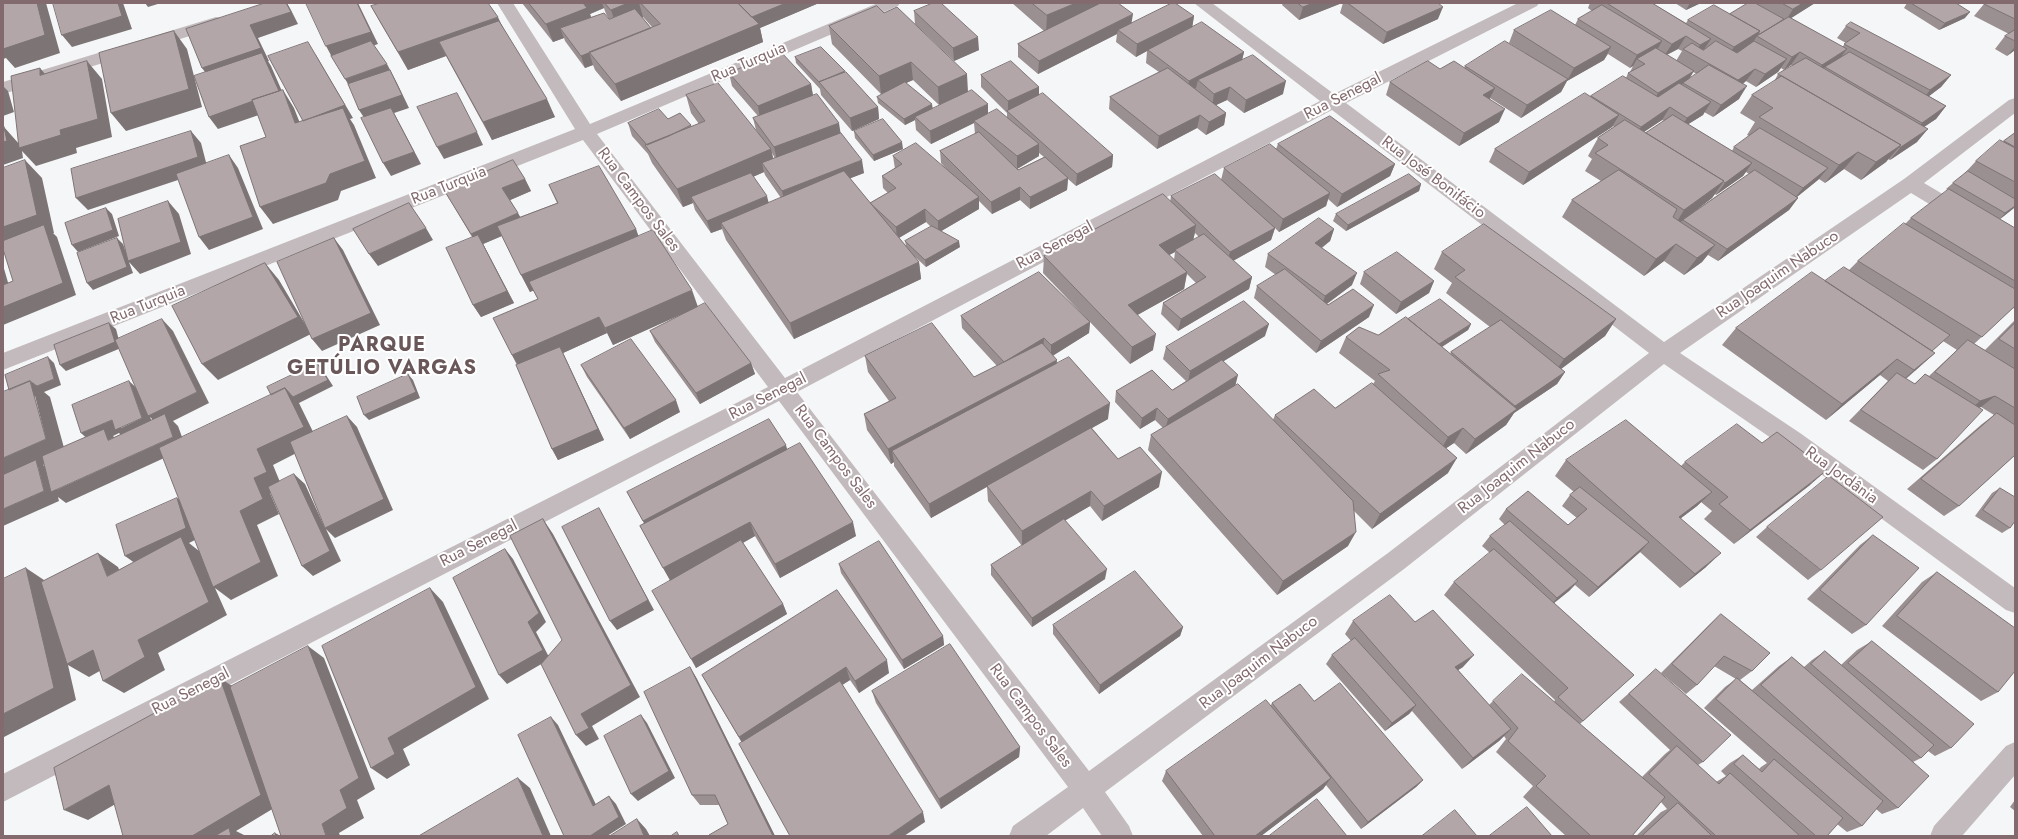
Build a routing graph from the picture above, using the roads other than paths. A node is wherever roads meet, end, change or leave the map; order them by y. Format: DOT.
graph roads {
  1 [pos="505,3"];
  2 [pos="892,3"];
  3 [pos="1202,3"];
  4 [pos="1531,3"];
  5 [pos="230,17"];
  6 [pos="3,88"];
  7 [pos="1333,102"];
  8 [pos="2015,104"];
  9 [pos="586,132"];
  10 [pos="1911,184"];
  11 [pos="1976,222"];
  12 [pos="1664,352"];
  13 [pos="3,362"];
  14 [pos="783,389"];
  15 [pos="2015,602"];
  16 [pos="2015,755"];
  17 [pos="3,788"];
  18 [pos="1087,790"];
  19 [pos="1024,836"];
  20 [pos="1119,836"];
  21 [pos="1944,836"];
  1 -- 9 [label="street, Rua Campos Sales"];
  2 -- 9 [label="street, Rua Turquia"];
  3 -- 7 [label="street, Rua José Bonifácio"];
  4 -- 7 [label="street, Rua Senegal"];
  5 -- 6 [label="street"];
  7 -- 12 [label="street, Rua José Bonifácio"];
  7 -- 14 [label="street, Rua Senegal"];
  8 -- 10 [label="street, Rua Joaquim Nabuco"];
  9 -- 13 [label="street, Rua Turquia"];
  9 -- 14 [label="street, Rua Campos Sales"];
  10 -- 11 [label="street"];
  10 -- 12 [label="street, Rua Joaquim Nabuco"];
  12 -- 15 [label="street, Rua Jordânia"];
  12 -- 18 [label="street, Rua Joaquim Nabuco"];
  14 -- 17 [label="street, Rua Senegal"];
  14 -- 18 [label="street, Rua Campos Sales"];
  16 -- 21 [label="street"];
  18 -- 19 [label="street, Rua Joaquim Nabuco"];
  18 -- 20 [label="street, Rua Campos Sales"];
}
